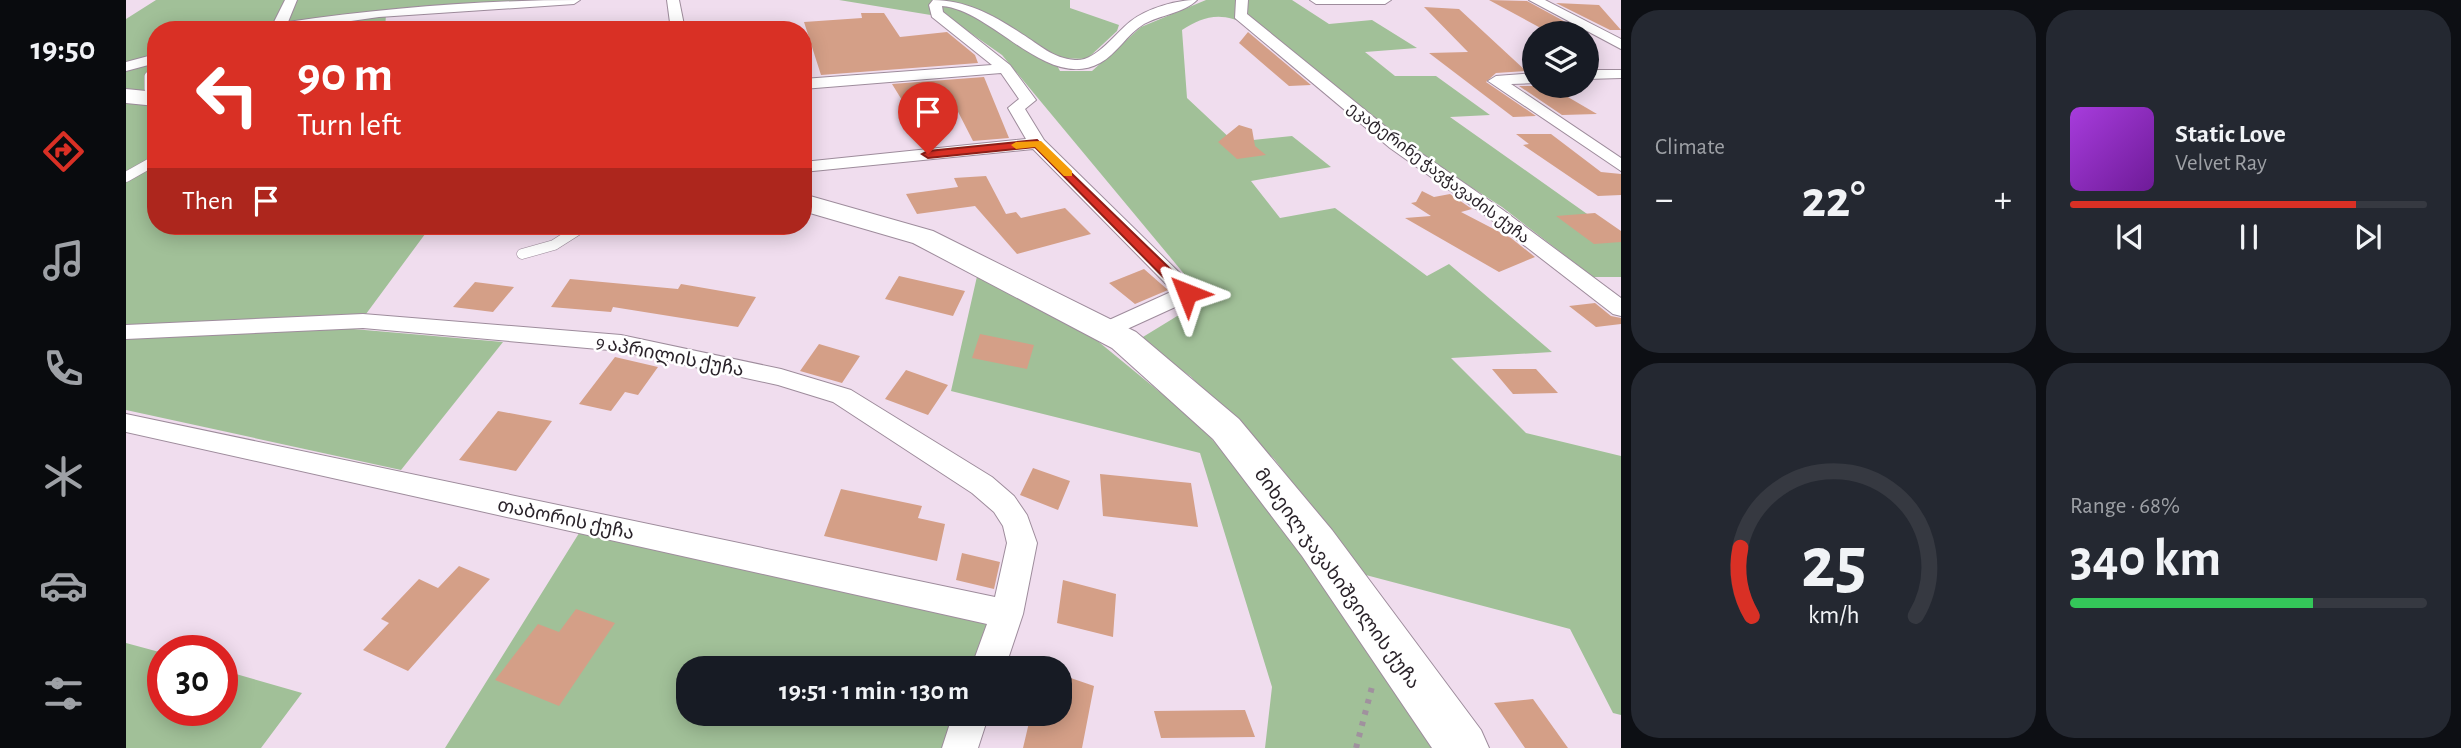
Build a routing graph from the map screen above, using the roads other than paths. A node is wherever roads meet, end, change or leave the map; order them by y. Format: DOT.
graph roads {
  1 [pos="291,0"];
  2 [pos="575,0"];
  3 [pos="673,0"];
  4 [pos="940,0"];
  5 [pos="1191,0"];
  6 [pos="1242,0"];
  7 [pos="1316,0"];
  8 [pos="1385,0"];
  9 [pos="1535,0"];
  10 [pos="464,4"];
  11 [pos="282,21"];
  12 [pos="308,21"];
  13 [pos="676,21"];
  14 [pos="1621,45"];
  15 [pos="147,60"];
  16 [pos="126,66"];
  17 [pos="1005,68"];
  18 [pos="1621,74"];
  19 [pos="1599,75"];
  20 [pos="1522,79"];
  21 [pos="812,83"];
  22 [pos="126,96"];
  23 [pos="147,97"];
  24 [pos="1037,143"];
  25 [pos="147,165"];
  26 [pos="812,166"];
  27 [pos="1621,166"];
  28 [pos="126,177"];
  29 [pos="812,205"];
  30 [pos="570,235"];
  31 [pos="522,254"];
  32 [pos="1621,309"];
  33 [pos="1106,330"];
  34 [pos="126,332"];
  35 [pos="126,423"];
  36 [pos="1007,614"];
  37 [pos="992,656"];
  38 [pos="967,726"];
  39 [pos="960,748"];
  40 [pos="1463,748"];
  1 -- 11 [label="street"];
  2 -- 10 [label="street"];
  3 -- 13 [label="street"];
  4 -- 5 [label="street"];
  4 -- 17 [label="street"];
  6 -- 32 [label="street, ეკატერინე ჭავჭავაძის ქუჩა"];
  7 -- 8 [label="street"];
  9 -- 14 [label="street"];
  10 -- 12 [label="street"];
  15 -- 16 [label="street"];
  17 -- 21 [label="street"];
  17 -- 24 [label="street"];
  18 -- 19 [label="street"];
  20 -- 27 [label="street"];
  22 -- 23 [label="main road"];
  24 -- 26 [label="street"];
  24 -- 33 [label="street"];
  25 -- 28 [label="lane"];
  29 -- 33 [label="main road, მიხეილ ჯავახიშვილის ქუჩა"];
  30 -- 31 [label="lane"];
  33 -- 40 [label="main road, მიხეილ ჯავახიშვილის ქუჩა"];
  34 -- 36 [label="street, 9 აპრილის ქუჩა"];
  35 -- 36 [label="street, თაბორის ქუჩა"];
  36 -- 37 [label="street, 9 აპრილის ქუჩა"];
  38 -- 39 [label="street"];
}
